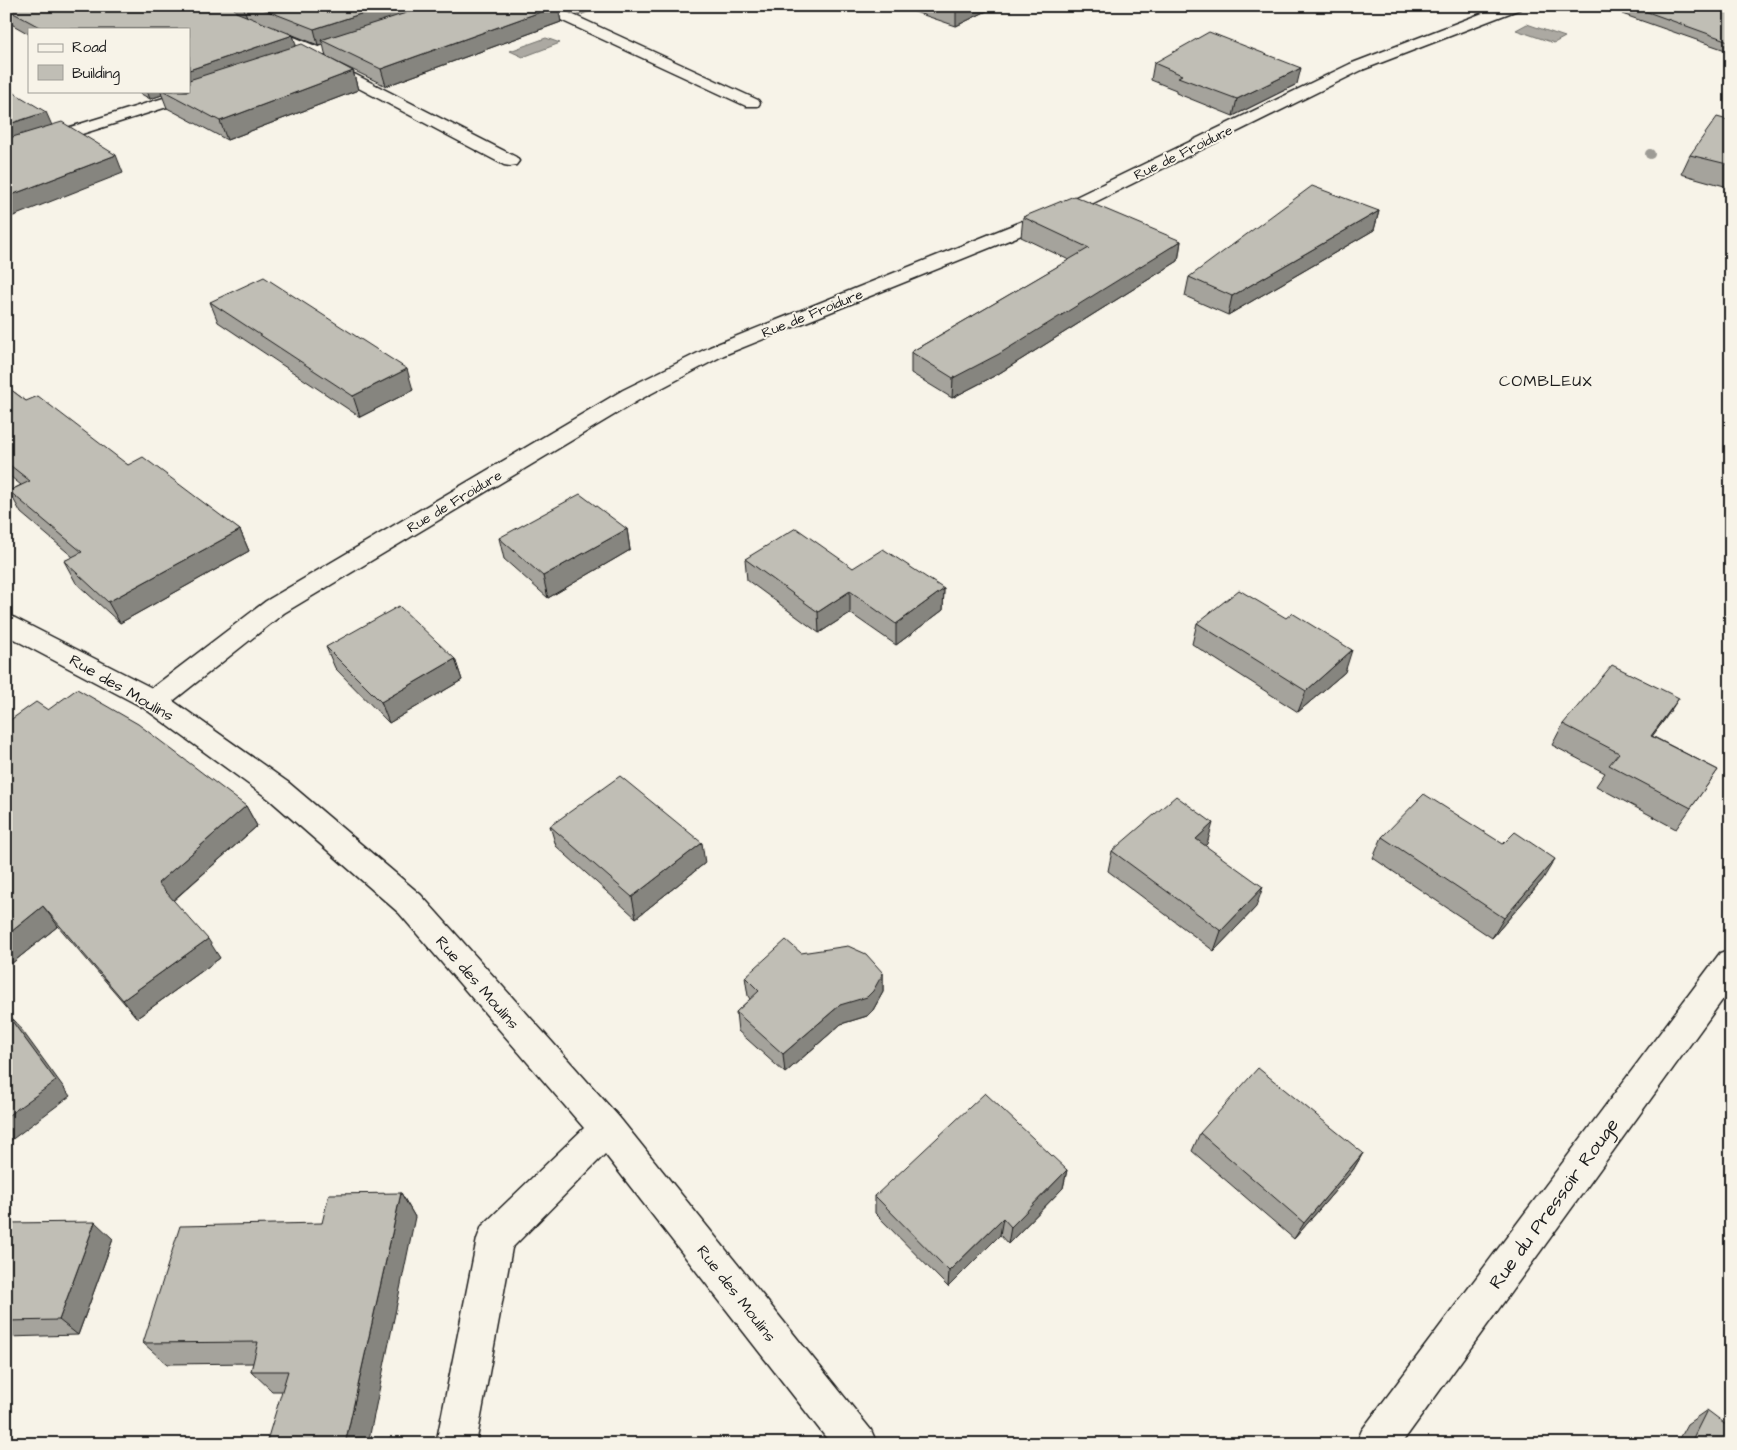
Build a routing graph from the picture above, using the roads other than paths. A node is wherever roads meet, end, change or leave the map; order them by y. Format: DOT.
graph roads {
  1 [pos="542,6"];
  2 [pos="1515,6"];
  3 [pos="247,23"];
  4 [pos="372,35"];
  5 [pos="313,54"];
  6 [pos="271,68"];
  7 [pos="214,87"];
  8 [pos="752,103"];
  9 [pos="6,153"];
  10 [pos="510,161"];
  11 [pos="6,624"];
  12 [pos="154,701"];
  13 [pos="1731,963"];
  14 [pos="607,1129"];
  15 [pos="456,1444"];
  16 [pos="857,1444"];
  17 [pos="1376,1444"];
  1 -- 8 [label="street"];
  2 -- 12 [label="street, Rue de Froidure"];
  3 -- 5 [label="street"];
  4 -- 5 [label="street"];
  5 -- 6 [label="street"];
  5 -- 10 [label="street"];
  7 -- 9 [label="street"];
  11 -- 12 [label="street, Rue des Moulins"];
  12 -- 14 [label="street, Rue des Moulins"];
  13 -- 17 [label="street, Rue du Pressoir Rouge"];
  14 -- 15 [label="street"];
  14 -- 16 [label="street, Rue des Moulins"];
}
